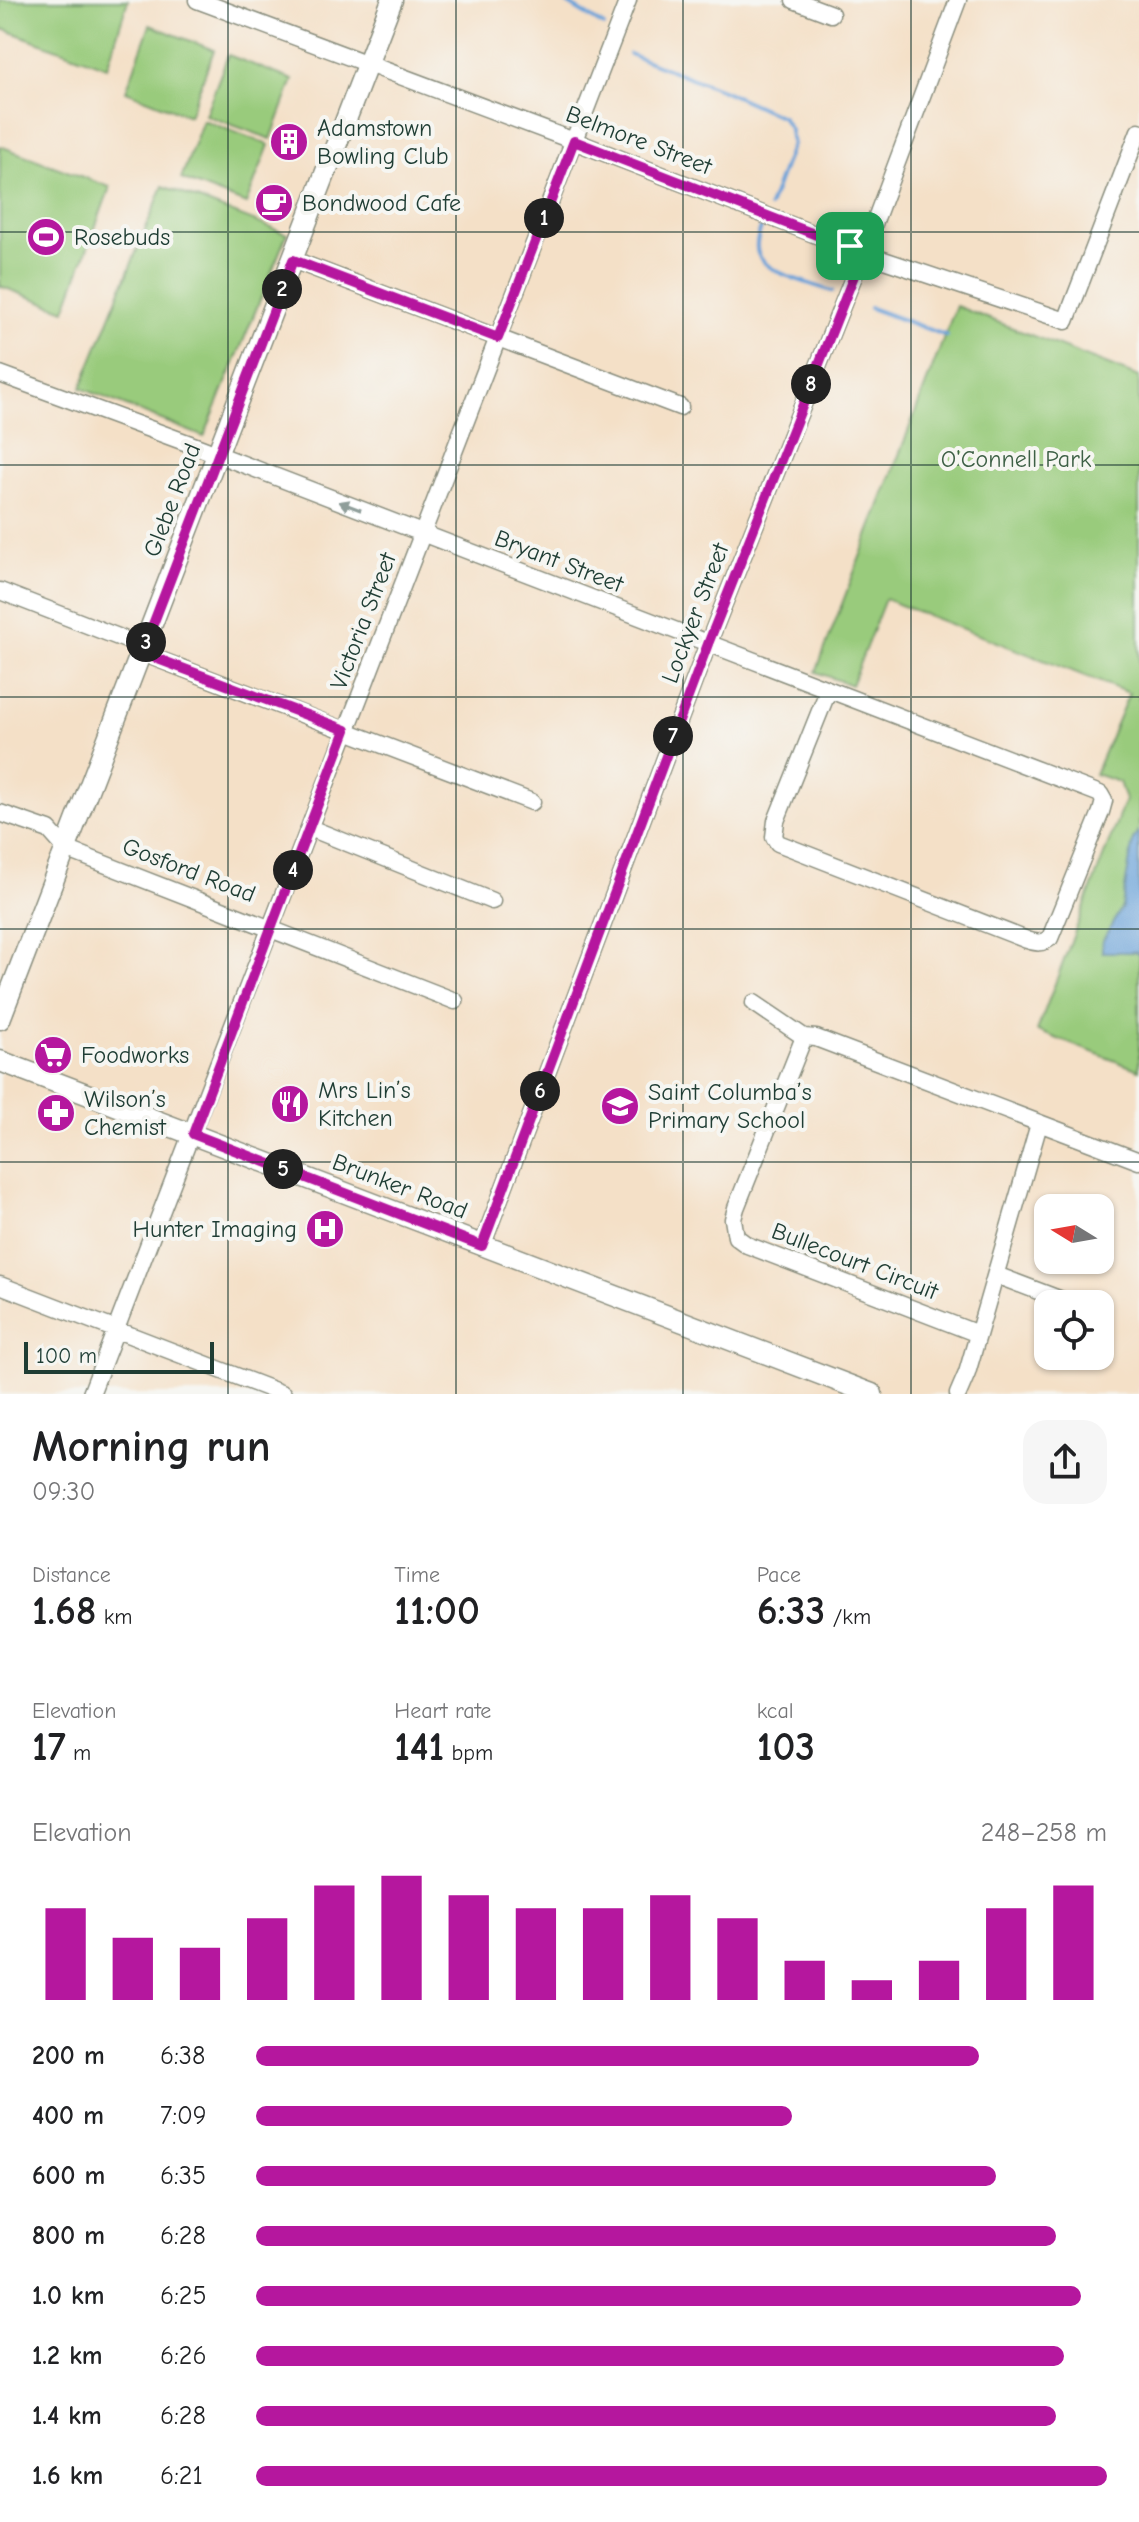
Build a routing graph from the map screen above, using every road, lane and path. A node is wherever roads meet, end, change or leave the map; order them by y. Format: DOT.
graph roads {
  1 [pos="197,0"];
  2 [pos="392,0"];
  3 [pos="628,0"];
  4 [pos="794,0"];
  5 [pos="958,0"];
  6 [pos="831,14"];
  7 [pos="368,63"];
  8 [pos="1139,131"];
  9 [pos="574,141"];
  10 [pos="863,253"];
  11 [pos="293,260"];
  12 [pos="498,338"];
  13 [pos="0,374"];
  14 [pos="680,407"];
  15 [pos="217,455"];
  16 [pos="423,534"];
  17 [pos="0,591"];
  18 [pos="708,644"];
  19 [pos="143,650"];
  20 [pos="828,691"];
  21 [pos="346,730"];
  22 [pos="532,802"];
  23 [pos="0,813"];
  24 [pos="310,828"];
  25 [pos="66,849"];
  26 [pos="492,901"];
  27 [pos="271,927"];
  28 [pos="455,1001"];
  29 [pos="754,1003"];
  30 [pos="0,1019"];
  31 [pos="804,1037"];
  32 [pos="0,1061"];
  33 [pos="1039,1124"];
  34 [pos="193,1134"];
  35 [pos="1139,1161"];
  36 [pos="482,1246"];
  37 [pos="996,1275"];
  38 [pos="0,1285"];
  39 [pos="1035,1290"];
  40 [pos="116,1330"];
  41 [pos="978,1334"];
  42 [pos="91,1394"];
  43 [pos="283,1394"];
  44 [pos="872,1394"];
  45 [pos="958,1394"];
  1 -- 7 [label="street, Belmore Street"];
  2 -- 7 [label="main road, Glebe Road"];
  3 -- 9 [label="street, Victoria Street"];
  4 -- 6 [label="street"];
  5 -- 10 [label="street, Lockyer Street"];
  7 -- 9 [label="street, Belmore Street"];
  7 -- 11 [label="main road, Glebe Road"];
  8 -- 10 [label="street, Belmore Street"];
  9 -- 10 [label="street, Belmore Street"];
  9 -- 12 [label="street, Victoria Street"];
  10 -- 18 [label="street, Lockyer Street"];
  11 -- 12 [label="street"];
  11 -- 15 [label="main road, Glebe Road"];
  12 -- 14 [label="street"];
  12 -- 16 [label="street, Victoria Street"];
  13 -- 15 [label="street, Bryant Street"];
  16 -- 15 [label="street, Bryant Street, one-way"];
  15 -- 19 [label="main road, Glebe Road"];
  16 -- 18 [label="street, Bryant Street"];
  16 -- 21 [label="street, Victoria Street"];
  17 -- 19 [label="street"];
  18 -- 20 [label="street, Bryant Street"];
  18 -- 36 [label="street, Lockyer Street"];
  19 -- 21 [label="street"];
  19 -- 25 [label="main road, Glebe Road"];
  20 -- 20 [label="street, Bryant Street"];
  21 -- 22 [label="street"];
  21 -- 24 [label="street, Victoria Street"];
  23 -- 25 [label="street, Gosford Road"];
  24 -- 26 [label="street"];
  24 -- 27 [label="street, Victoria Street"];
  25 -- 27 [label="street, Gosford Road"];
  25 -- 30 [label="main road, Glebe Road"];
  27 -- 28 [label="street, Gosford Road"];
  27 -- 34 [label="street, Victoria Street"];
  29 -- 31 [label="street"];
  31 -- 33 [label="street"];
  31 -- 41 [label="street, Bullecourt Circuit"];
  32 -- 34 [label="main road, Brunker Road"];
  33 -- 35 [label="street"];
  33 -- 37 [label="street"];
  34 -- 36 [label="main road, Brunker Road"];
  34 -- 40 [label="street, Victoria Street"];
  36 -- 44 [label="main road, Brunker Road"];
  37 -- 39 [label="street"];
  37 -- 41 [label="street"];
  38 -- 40 [label="street"];
  40 -- 42 [label="street, Victoria Street"];
  40 -- 43 [label="street"];
  41 -- 45 [label="street"];
}
